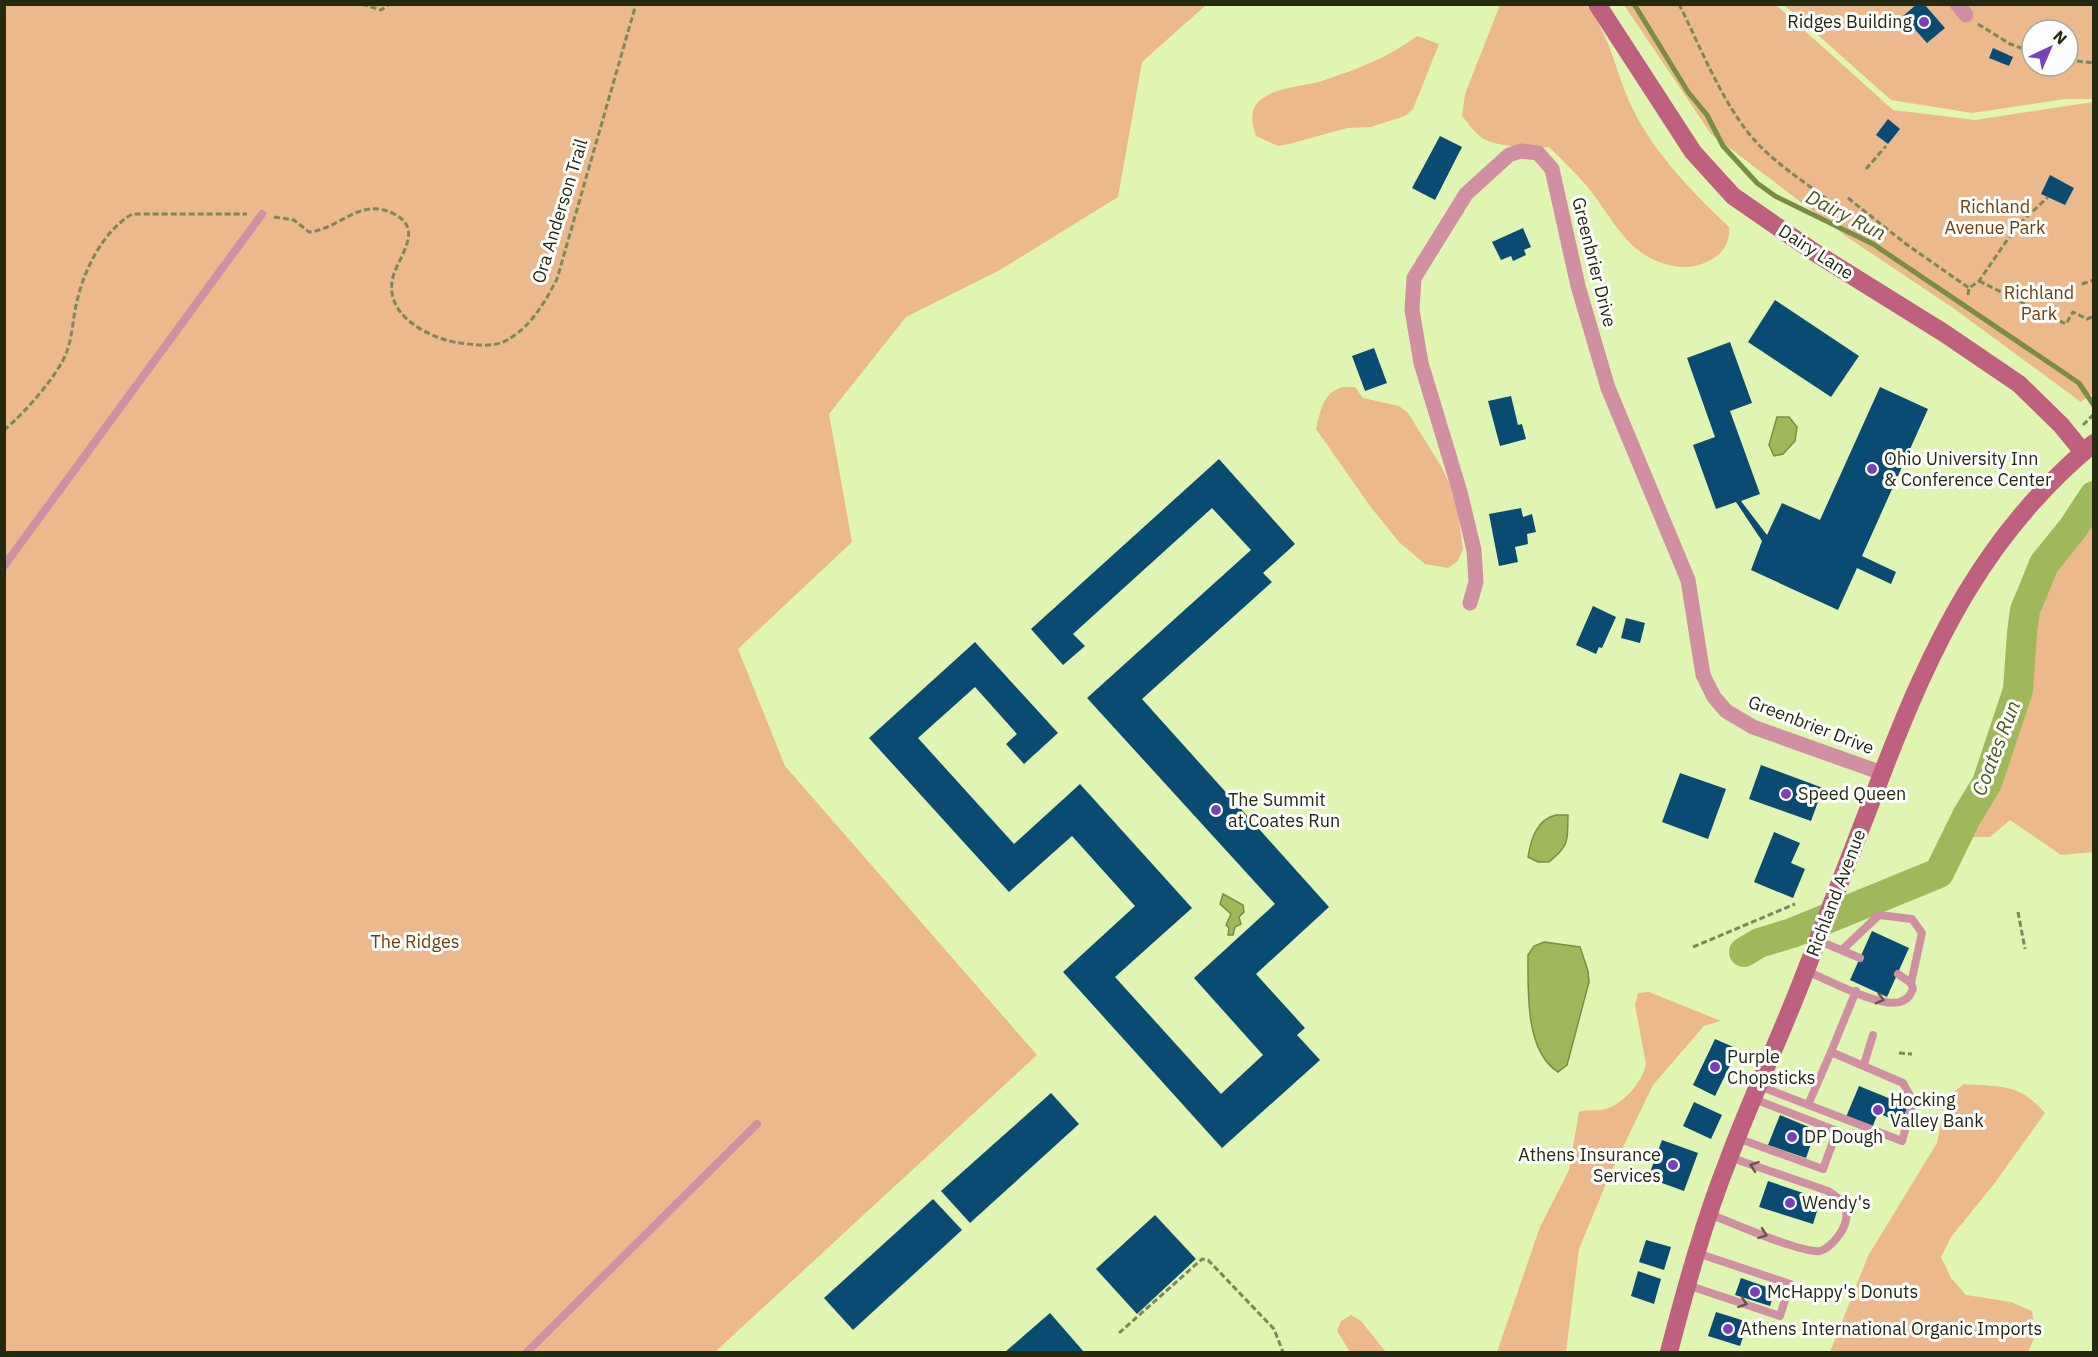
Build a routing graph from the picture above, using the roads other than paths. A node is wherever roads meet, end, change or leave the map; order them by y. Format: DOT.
graph roads {
  1 [pos="1597,4"];
  2 [pos="262,214"];
  3 [pos="2088,448"];
  4 [pos="4,566"];
  5 [pos="1470,603"];
  6 [pos="1882,773"];
  7 [pos="1817,940"];
  8 [pos="1842,950"];
  9 [pos="1860,958"];
  10 [pos="1806,971"];
  11 [pos="1898,974"];
  12 [pos="1911,983"];
  13 [pos="1856,991"];
  14 [pos="1873,1035"];
  15 [pos="1831,1052"];
  16 [pos="1864,1064"];
  17 [pos="1757,1092"];
  18 [pos="1808,1105"];
  19 [pos="757,1124"];
  20 [pos="1737,1138"];
  21 [pos="1729,1157"];
  22 [pos="1708,1214"];
  23 [pos="1696,1253"];
  24 [pos="1687,1285"];
  25 [pos="527,1353"];
  26 [pos="1669,1353"];
  1 -- 3 [label="main road, Dairy Lane"];
  2 -- 4 [label="lane"];
  3 -- 6 [label="main road, Richland Avenue"];
  5 -- 6 [label="street, Greenbrier Drive"];
  6 -- 7 [label="main road, Richland Avenue"];
  7 -- 8 [label="lane"];
  7 -- 10 [label="main road, Richland Avenue"];
  8 -- 9 [label="lane"];
  8 -- 12 [label="lane"];
  10 -- 13 [label="lane"];
  10 -- 17 [label="main road, Richland Avenue"];
  11 -- 12 [label="lane"];
  13 -- 12 [label="lane, one-way"];
  13 -- 15 [label="lane"];
  14 -- 16 [label="lane"];
  15 -- 16 [label="lane"];
  15 -- 18 [label="lane"];
  16 -- 18 [label="lane"];
  17 -- 18 [label="lane"];
  17 -- 20 [label="main road, Richland Avenue"];
  17 -- 20 [label="lane"];
  19 -- 25 [label="lane"];
  20 -- 21 [label="main road, Richland Avenue"];
  21 -- 22 [label="main road, Richland Avenue"];
  22 -- 21 [label="lane, one-way"];
  22 -- 23 [label="main road, Richland Avenue"];
  23 -- 24 [label="main road, Richland Avenue"];
  24 -- 23 [label="lane, one-way"];
  24 -- 26 [label="main road, Richland Avenue"];
}
